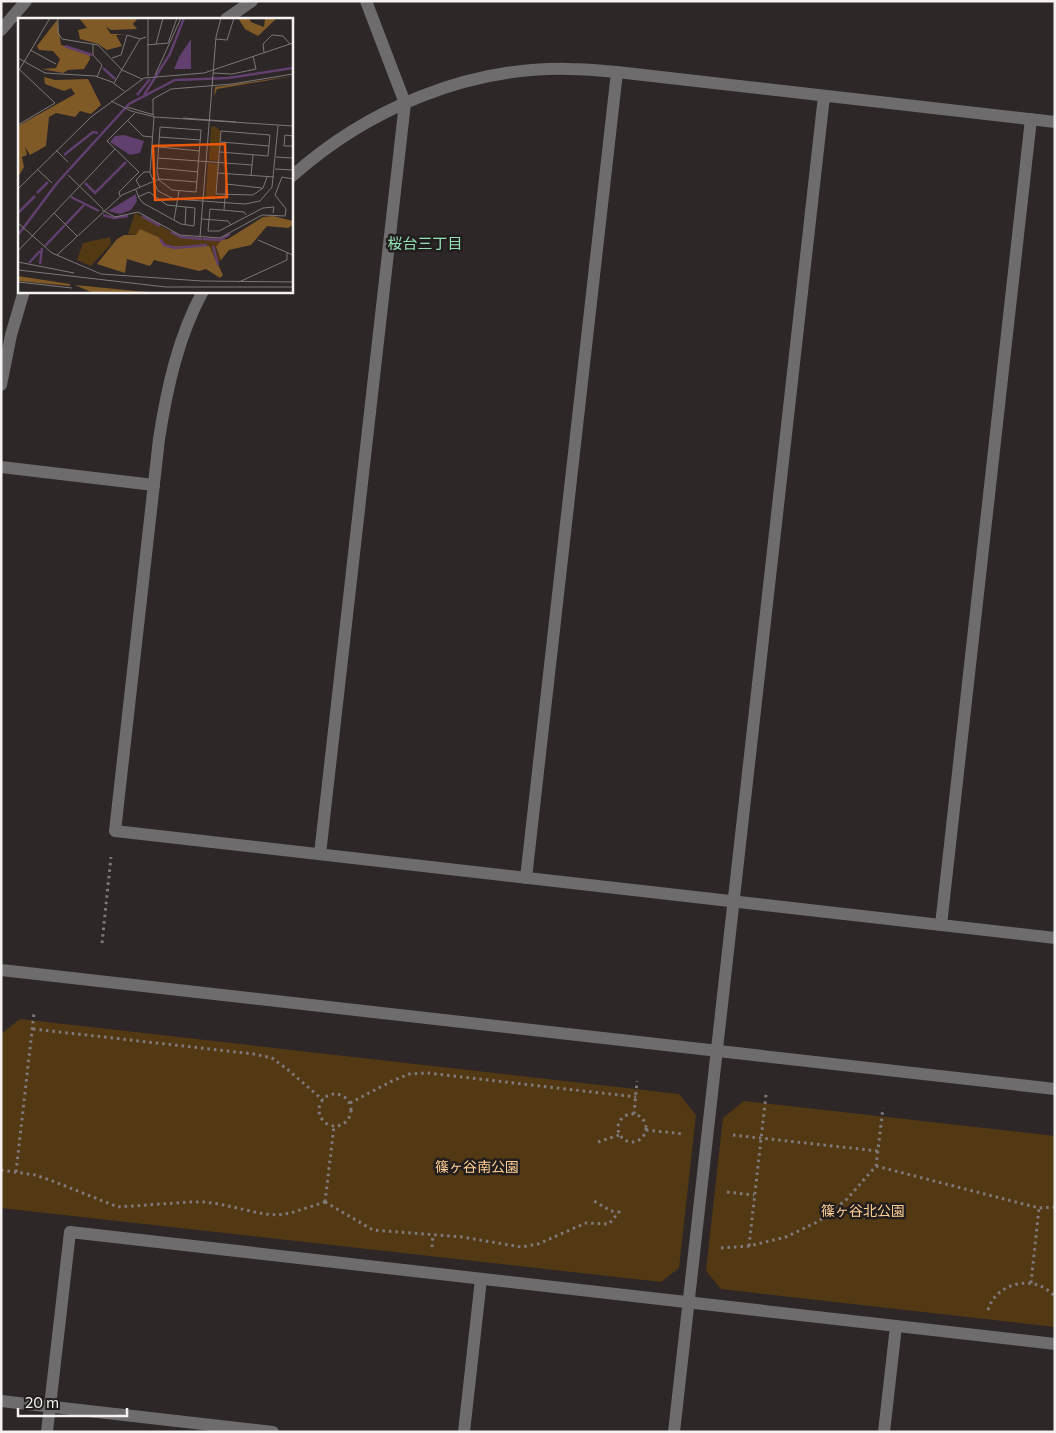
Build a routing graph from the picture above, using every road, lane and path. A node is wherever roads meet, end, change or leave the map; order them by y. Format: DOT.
graph roads {
  1 [pos="26,1"];
  2 [pos="252,1"];
  3 [pos="366,1"];
  4 [pos="227,18"];
  5 [pos="1,30"];
  6 [pos="617,72"];
  7 [pos="824,96"];
  8 [pos="405,103"];
  9 [pos="1031,119"];
  10 [pos="1055,122"];
  11 [pos="292,176"];
  12 [pos="24,292"];
  13 [pos="202,292"];
  14 [pos="1,385"];
  15 [pos="1,467"];
  16 [pos="154,485"];
  17 [pos="115,831"];
  18 [pos="320,854"];
  19 [pos="526,878"];
  20 [pos="734,901"];
  21 [pos="941,925"];
  22 [pos="1055,938"];
  23 [pos="102,943"];
  24 [pos="1,970"];
  25 [pos="34,1013"];
  26 [pos="33,1029"];
  27 [pos="717,1051"];
  28 [pos="637,1081"];
  29 [pos="1055,1089"];
  30 [pos="766,1095"];
  31 [pos="636,1097"];
  32 [pos="322,1100"];
  33 [pos="350,1103"];
  34 [pos="883,1108"];
  35 [pos="634,1114"];
  36 [pos="334,1126"];
  37 [pos="646,1130"];
  38 [pos="684,1134"];
  39 [pos="731,1134"];
  40 [pos="619,1135"];
  41 [pos="760,1138"];
  42 [pos="598,1142"];
  43 [pos="878,1151"];
  44 [pos="876,1166"];
  45 [pos="1,1170"];
  46 [pos="16,1172"];
  47 [pos="725,1192"];
  48 [pos="754,1195"];
  49 [pos="594,1201"];
  50 [pos="325,1202"];
  51 [pos="1055,1207"];
  52 [pos="1039,1208"];
  53 [pos="749,1246"];
  54 [pos="716,1248"];
  55 [pos="481,1278"];
  56 [pos="1031,1283"];
  57 [pos="1055,1297"];
  58 [pos="688,1302"];
  59 [pos="987,1313"];
  60 [pos="896,1326"];
  61 [pos="1055,1344"];
  62 [pos="1,1401"];
  63 [pos="50,1407"];
  64 [pos="256,1431"];
  65 [pos="47,1432"];
  66 [pos="273,1432"];
  67 [pos="464,1432"];
  68 [pos="674,1432"];
  69 [pos="884,1432"];
  1 -- 5 [label="street"];
  2 -- 4 [label="street"];
  3 -- 8 [label="street"];
  6 -- 7 [label="street"];
  6 -- 8 [label="street"];
  6 -- 19 [label="street"];
  7 -- 9 [label="street"];
  7 -- 20 [label="street"];
  8 -- 11 [label="street"];
  8 -- 18 [label="street"];
  9 -- 10 [label="street"];
  9 -- 21 [label="street"];
  12 -- 14 [label="street"];
  13 -- 16 [label="street"];
  15 -- 16 [label="street"];
  16 -- 17 [label="street"];
  17 -- 18 [label="street"];
  17 -- 23 [label="path"];
  18 -- 19 [label="street"];
  19 -- 20 [label="street"];
  20 -- 21 [label="street"];
  20 -- 27 [label="street"];
  21 -- 22 [label="street"];
  24 -- 27 [label="street"];
  25 -- 26 [label="path"];
  26 -- 32 [label="path"];
  26 -- 46 [label="path"];
  27 -- 29 [label="street"];
  27 -- 58 [label="street"];
  28 -- 31 [label="path"];
  30 -- 41 [label="path"];
  31 -- 33 [label="path"];
  31 -- 35 [label="path"];
  32 -- 33 [label="path"];
  32 -- 36 [label="path"];
  33 -- 36 [label="path"];
  34 -- 43 [label="path"];
  35 -- 37 [label="path"];
  35 -- 40 [label="path"];
  36 -- 50 [label="path"];
  37 -- 38 [label="path"];
  37 -- 40 [label="path"];
  39 -- 41 [label="path"];
  40 -- 42 [label="path"];
  41 -- 43 [label="path"];
  41 -- 48 [label="path"];
  43 -- 44 [label="path"];
  44 -- 52 [label="path"];
  44 -- 53 [label="path"];
  45 -- 46 [label="path"];
  46 -- 50 [label="path"];
  47 -- 48 [label="path"];
  48 -- 53 [label="path"];
  49 -- 50 [label="path"];
  51 -- 52 [label="path"];
  52 -- 56 [label="path"];
  53 -- 54 [label="path"];
  55 -- 58 [label="street"];
  55 -- 63 [label="street"];
  55 -- 67 [label="street"];
  56 -- 57 [label="path"];
  56 -- 59 [label="path"];
  58 -- 60 [label="street"];
  58 -- 68 [label="street"];
  60 -- 61 [label="street"];
  60 -- 69 [label="street"];
  62 -- 63 [label="street"];
  63 -- 64 [label="street"];
  63 -- 65 [label="street"];
  64 -- 66 [label="street"];
}
